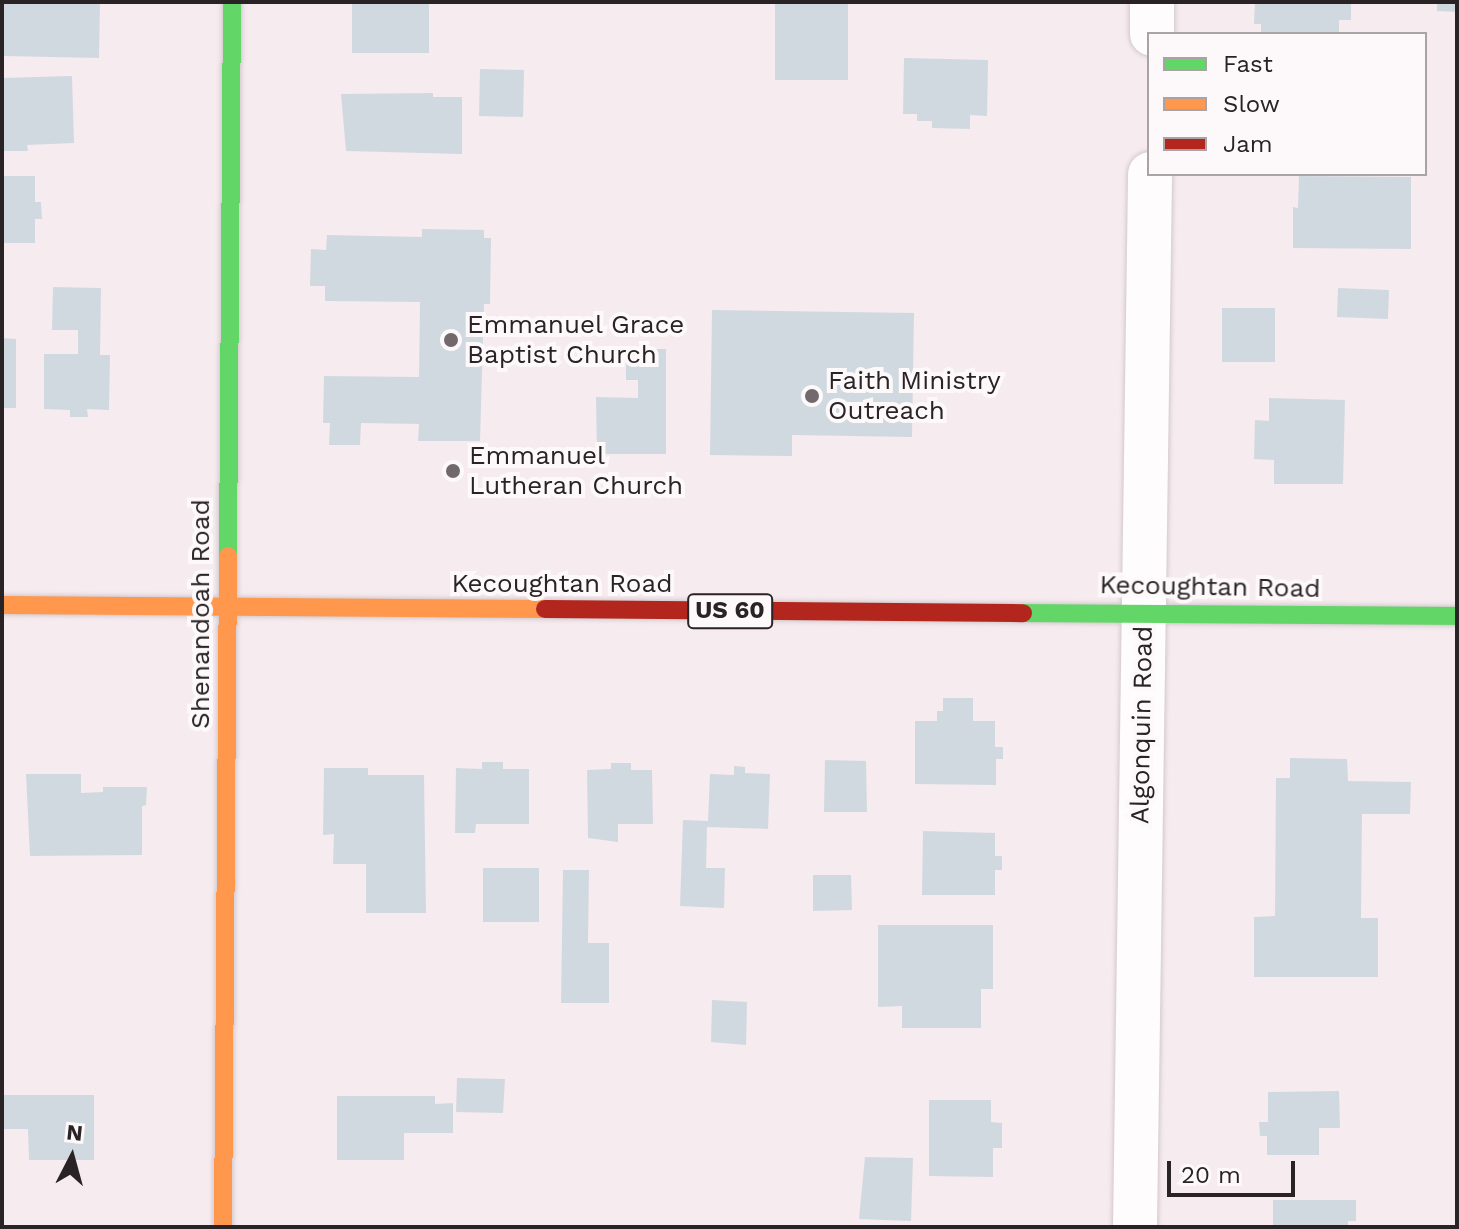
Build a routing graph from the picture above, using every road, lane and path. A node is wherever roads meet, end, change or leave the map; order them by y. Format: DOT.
graph roads {
  1 [pos="232,2"];
  2 [pos="1152,2"];
  3 [pos="1152,32"];
  4 [pos="1150,176"];
  5 [pos="2,605"];
  6 [pos="227,608"];
  7 [pos="1144,612"];
  8 [pos="1457,616"];
  9 [pos="223,1227"];
  10 [pos="1135,1227"];
  1 -- 6 [label="main road, Shenandoah Road"];
  2 -- 3 [label="street"];
  4 -- 7 [label="street, Algonquin Road"];
  5 -- 6 [label="main road, Kecoughtan Road / US 60"];
  6 -- 7 [label="main road, Kecoughtan Road / US 60"];
  6 -- 9 [label="main road, Shenandoah Road"];
  7 -- 8 [label="main road, Kecoughtan Road / US 60"];
  7 -- 10 [label="street, Algonquin Road"];
}
